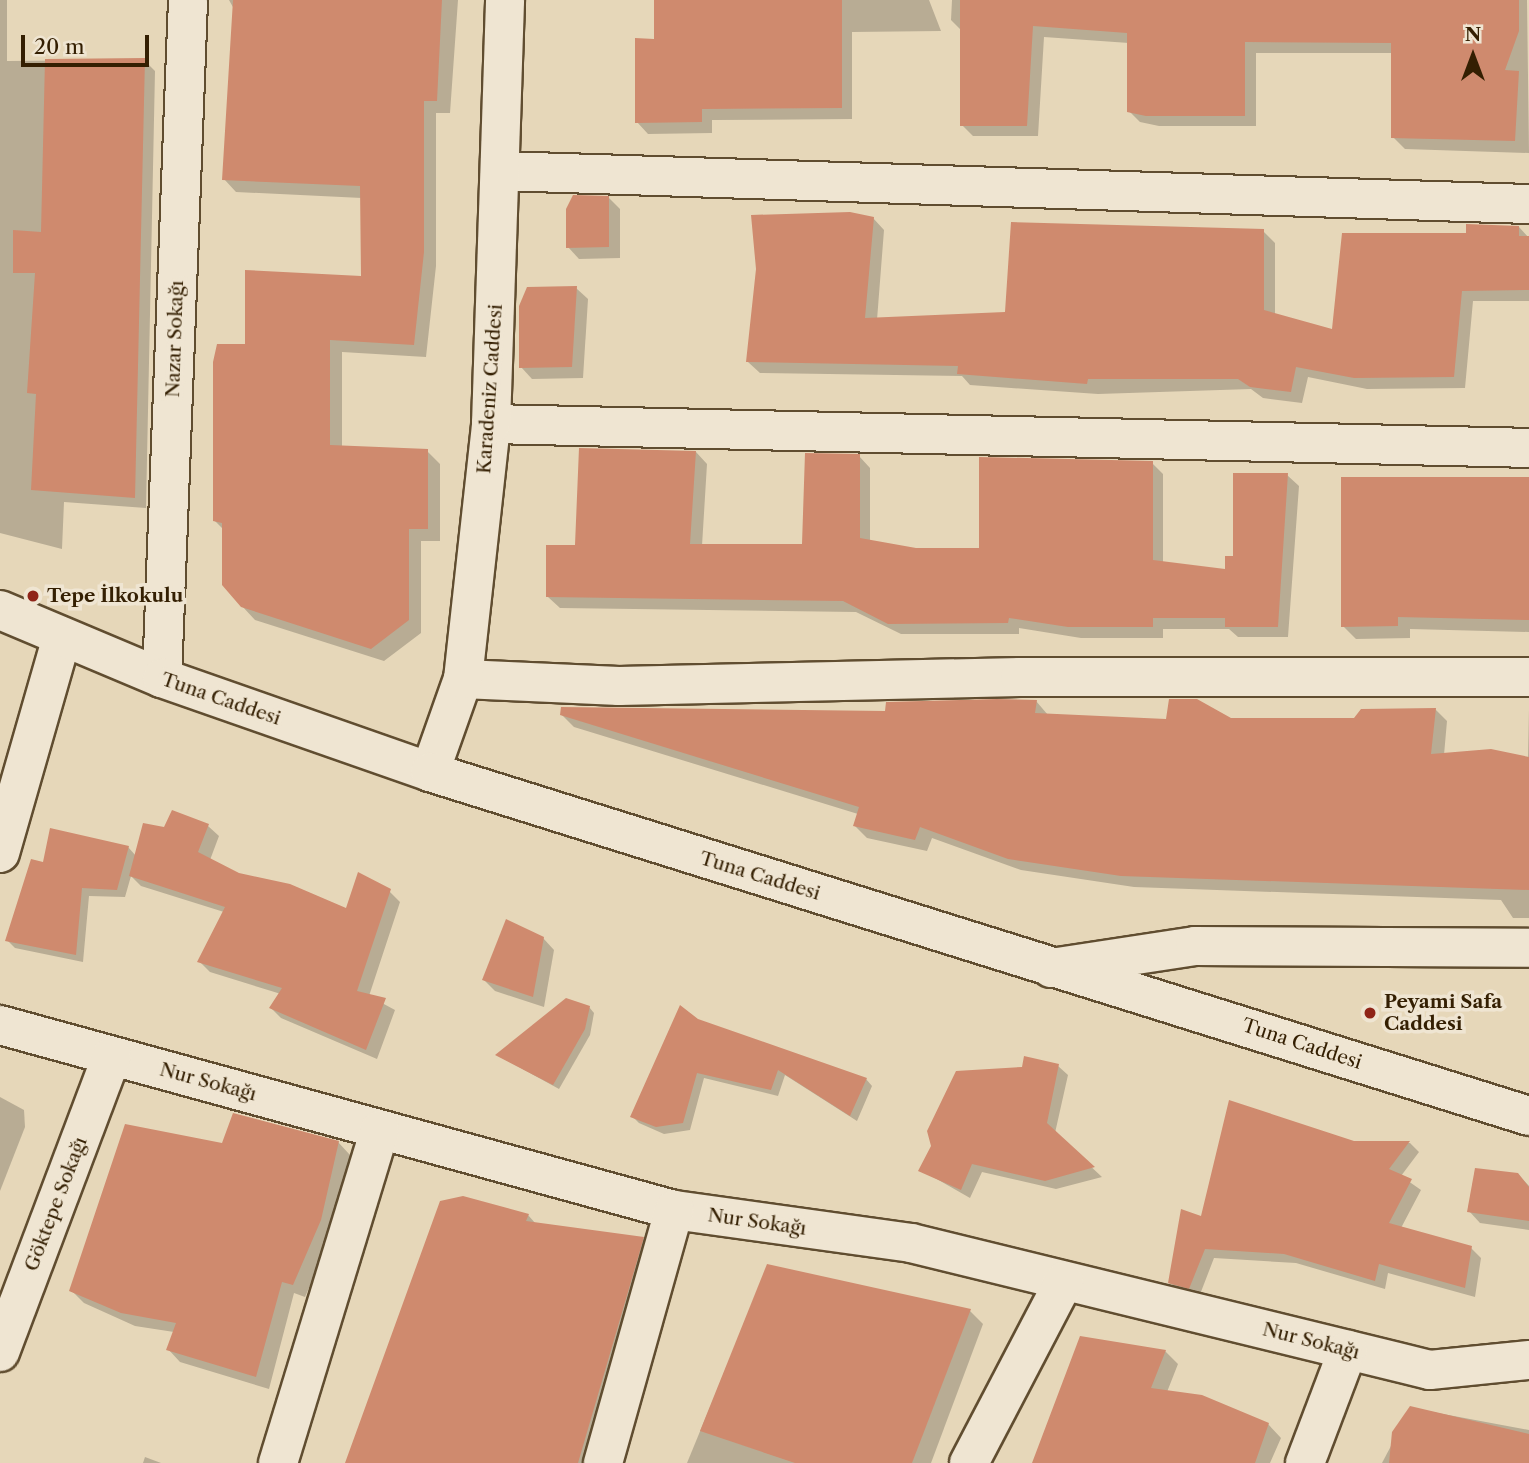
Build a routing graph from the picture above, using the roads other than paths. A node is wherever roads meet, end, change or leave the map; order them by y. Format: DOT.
graph roads {
  1 [pos="188,0"];
  2 [pos="505,0"];
  3 [pos="501,171"];
  4 [pos="1529,204"];
  5 [pos="491,424"];
  6 [pos="1529,448"];
  7 [pos="0,610"];
  8 [pos="62,636"];
  9 [pos="1529,677"];
  10 [pos="162,678"];
  11 [pos="463,679"];
  12 [pos="430,772"];
  13 [pos="0,853"];
  14 [pos="1529,948"];
  15 [pos="1051,968"];
  16 [pos="0,1025"];
  17 [pos="112,1056"];
  18 [pos="1529,1116"];
  19 [pos="380,1129"];
  20 [pos="674,1210"];
  21 [pos="1063,1281"];
  22 [pos="1348,1350"];
  23 [pos="0,1352"];
  24 [pos="1527,1356"];
  25 [pos="278,1463"];
  26 [pos="603,1463"];
  27 [pos="969,1463"];
  28 [pos="1305,1463"];
  1 -- 10 [label="street, Nazar Sokağı"];
  2 -- 3 [label="street, Karadeniz Caddesi"];
  3 -- 4 [label="street"];
  3 -- 5 [label="street, Karadeniz Caddesi"];
  5 -- 6 [label="street"];
  5 -- 11 [label="street, Karadeniz Caddesi"];
  7 -- 8 [label="street, Tuna Caddesi"];
  8 -- 10 [label="street, Tuna Caddesi"];
  8 -- 13 [label="street"];
  9 -- 11 [label="street"];
  10 -- 12 [label="street, Tuna Caddesi"];
  11 -- 12 [label="street, Karadeniz Caddesi"];
  12 -- 15 [label="street, Tuna Caddesi"];
  14 -- 15 [label="street"];
  15 -- 18 [label="street, Tuna Caddesi"];
  16 -- 17 [label="street, Nur Sokağı"];
  17 -- 19 [label="street, Nur Sokağı"];
  17 -- 23 [label="street, Göktepe Sokağı"];
  19 -- 20 [label="street, Nur Sokağı"];
  19 -- 25 [label="street"];
  20 -- 21 [label="street, Nur Sokağı"];
  20 -- 26 [label="street"];
  21 -- 22 [label="street, Nur Sokağı"];
  21 -- 27 [label="street"];
  22 -- 24 [label="street, Nur Sokağı"];
  22 -- 28 [label="street"];
}
